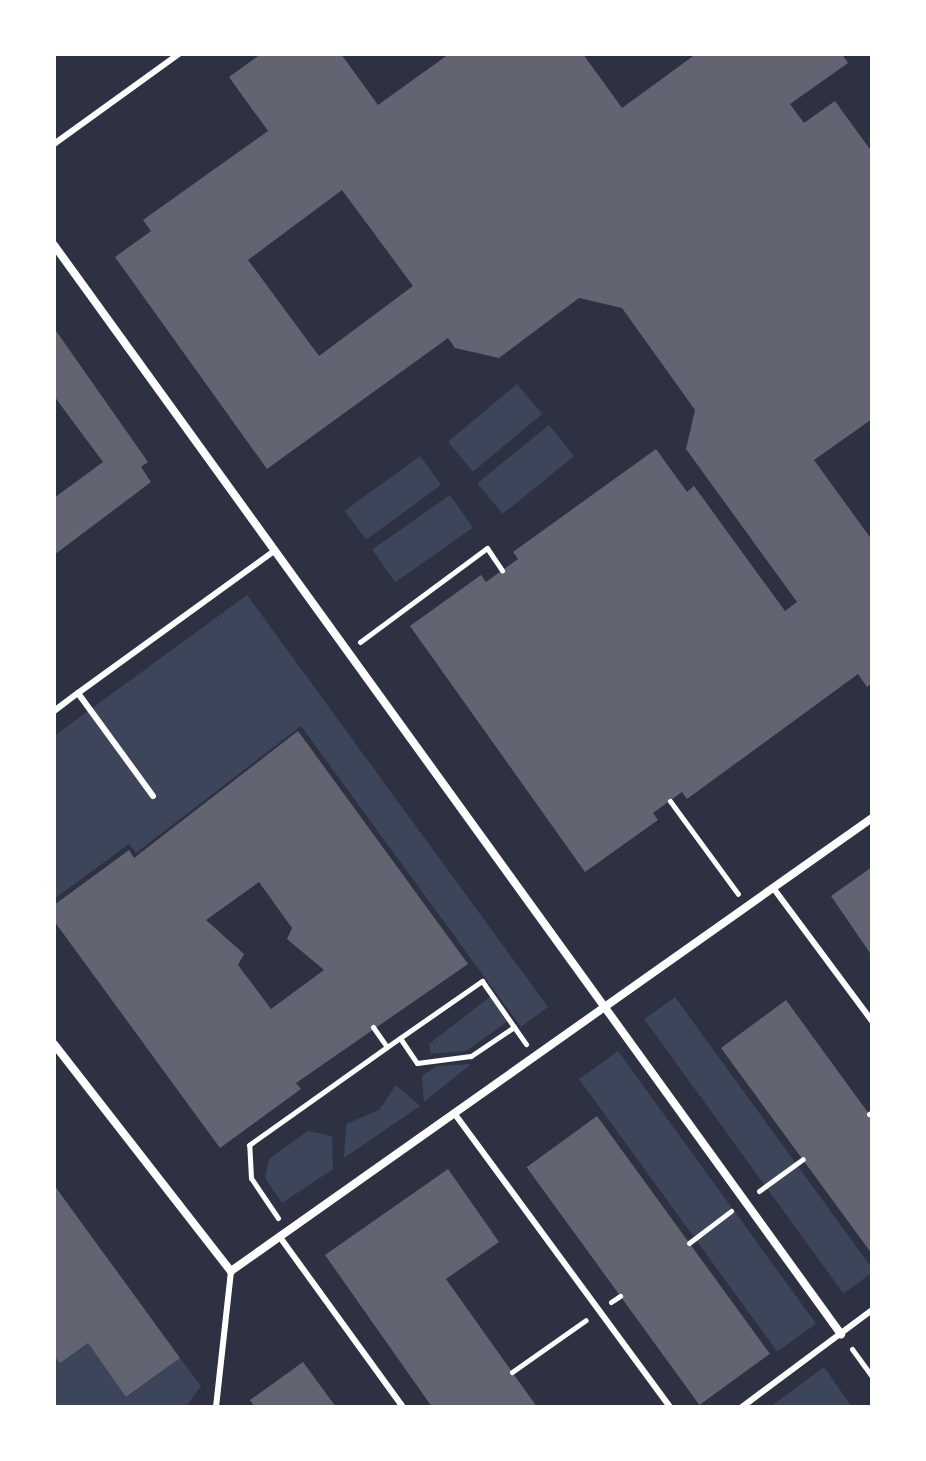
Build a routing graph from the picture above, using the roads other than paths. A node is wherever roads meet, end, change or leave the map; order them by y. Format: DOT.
graph roads {
  1 [pos="179,54"];
  2 [pos="54,144"];
  3 [pos="54,245"];
  4 [pos="273,552"];
  5 [pos="78,693"];
  6 [pos="54,711"];
  7 [pos="153,796"];
  8 [pos="872,818"];
  9 [pos="774,889"];
  10 [pos="607,1008"];
  11 [pos="872,1021"];
  12 [pos="54,1044"];
  13 [pos="457,1117"];
  14 [pos="286,1238"];
  15 [pos="231,1271"];
  16 [pos="872,1310"];
  17 [pos="841,1334"];
  18 [pos="216,1407"];
  19 [pos="403,1407"];
  20 [pos="670,1407"];
  21 [pos="742,1407"];
  1 -- 2 [label="lane"];
  3 -- 4 [label="street"];
  4 -- 5 [label="lane"];
  4 -- 10 [label="street"];
  5 -- 6 [label="lane"];
  5 -- 7 [label="lane"];
  8 -- 9 [label="street"];
  9 -- 10 [label="street"];
  9 -- 11 [label="lane"];
  10 -- 13 [label="street"];
  10 -- 17 [label="street"];
  12 -- 15 [label="street"];
  13 -- 14 [label="street"];
  13 -- 20 [label="lane"];
  14 -- 15 [label="street"];
  14 -- 19 [label="lane"];
  15 -- 18 [label="lane"];
  16 -- 17 [label="lane"];
  17 -- 21 [label="lane"];
}
